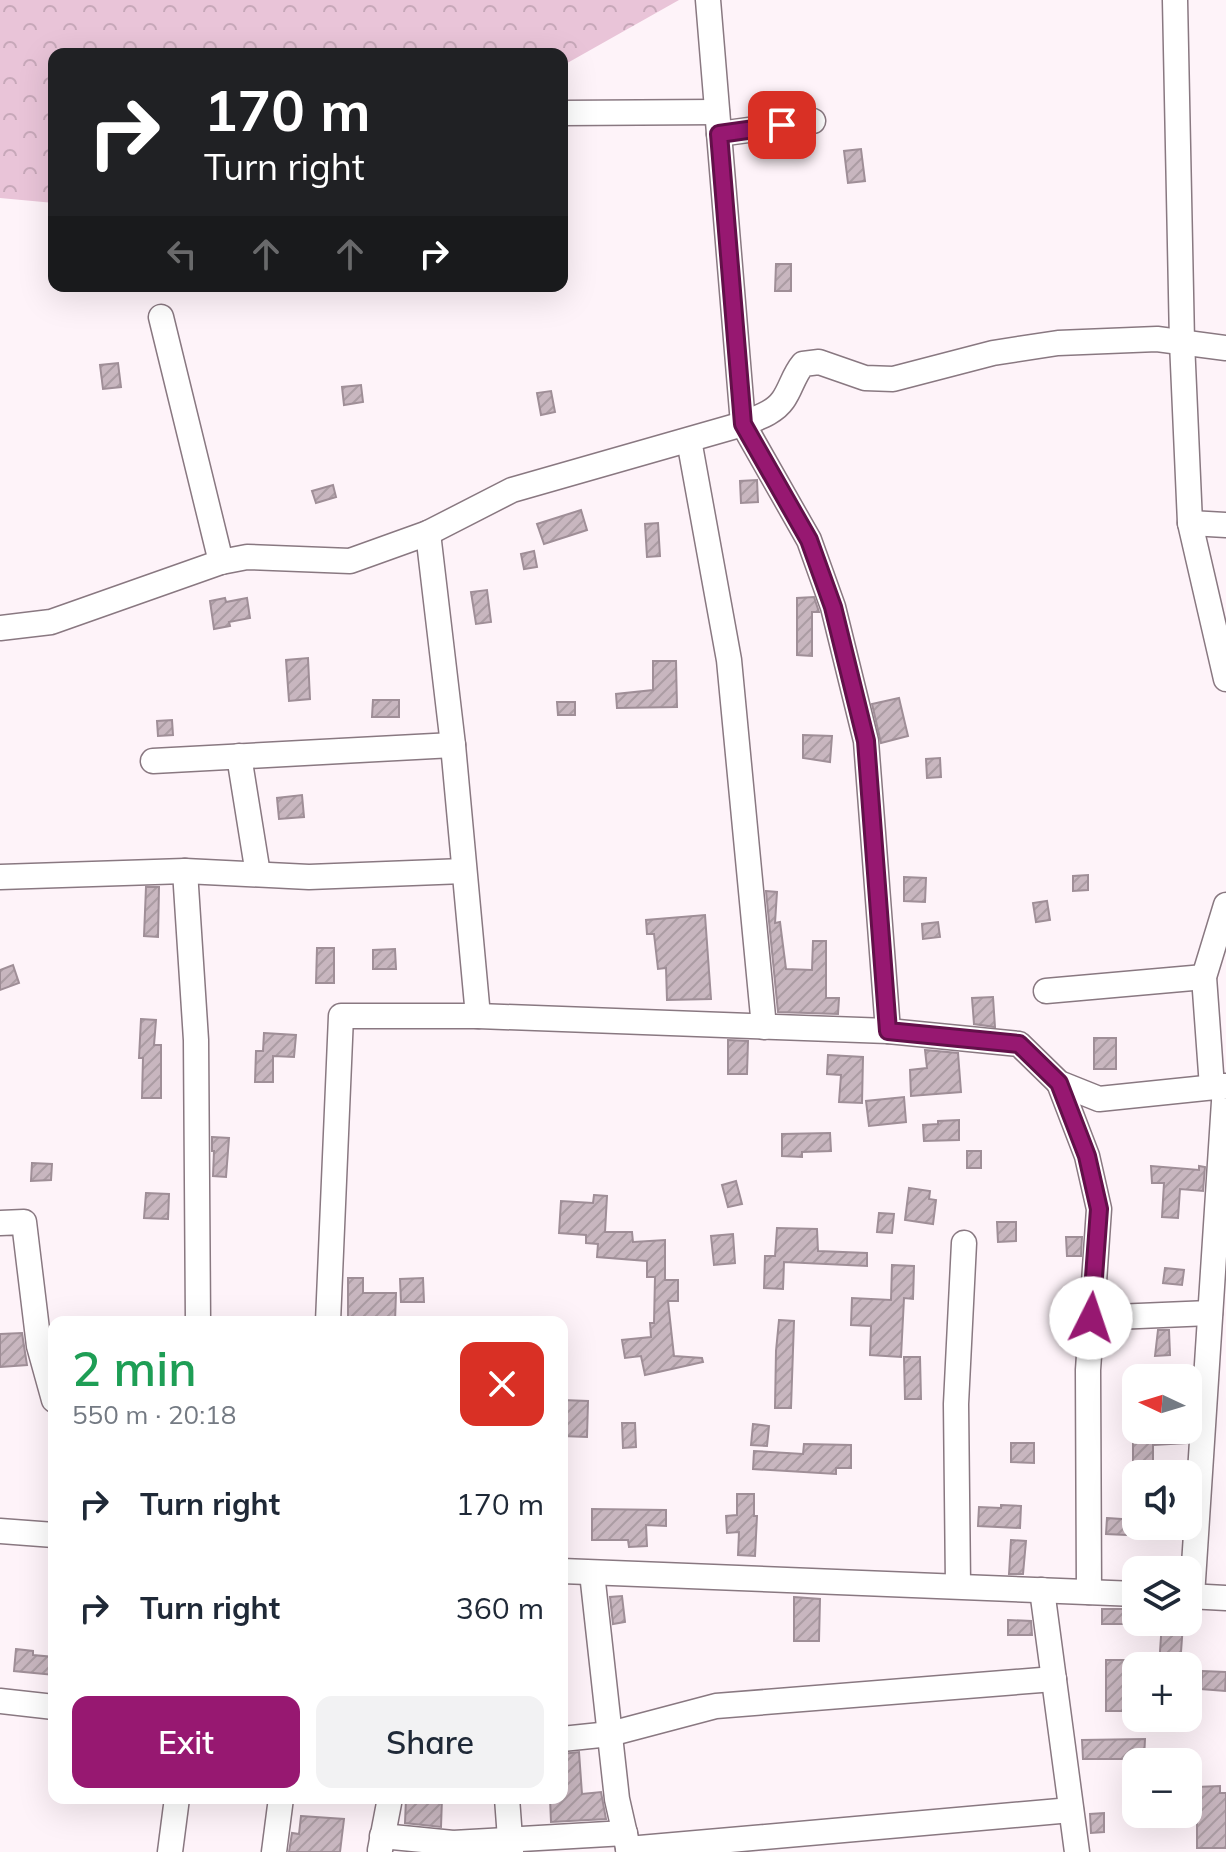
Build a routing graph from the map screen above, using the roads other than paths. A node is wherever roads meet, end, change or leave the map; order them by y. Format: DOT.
graph roads {
  1 [pos="708,0"];
  2 [pos="1175,0"];
  3 [pos="568,113"];
  4 [pos="813,121"];
  5 [pos="718,123"];
  6 [pos="161,317"];
  7 [pos="1182,342"];
  8 [pos="1226,348"];
  9 [pos="743,424"];
  10 [pos="689,440"];
  11 [pos="1190,523"];
  12 [pos="1226,525"];
  13 [pos="428,533"];
  14 [pos="221,562"];
  15 [pos="0,628"];
  16 [pos="1226,679"];
  17 [pos="453,745"];
  18 [pos="239,756"];
  19 [pos="153,761"];
  20 [pos="185,871"];
  21 [pos="464,871"];
  22 [pos="258,874"];
  23 [pos="0,877"];
  24 [pos="1226,905"];
  25 [pos="1204,977"];
  26 [pos="1046,991"];
  27 [pos="478,1016"];
  28 [pos="764,1027"];
  29 [pos="888,1031"];
  30 [pos="1059,1083"];
  31 [pos="1221,1086"];
  32 [pos="1,1217"];
  33 [pos="964,1243"];
  34 [pos="1210,1313"];
  35 [pos="198,1316"];
  36 [pos="328,1316"];
  37 [pos="1091,1318"];
  38 [pos="1217,1344"];
  39 [pos="48,1378"];
  40 [pos="0,1531"];
  41 [pos="48,1535"];
  42 [pos="1194,1556"];
  43 [pos="568,1571"];
  44 [pos="592,1573"];
  45 [pos="958,1585"];
  46 [pos="1042,1590"];
  47 [pos="1089,1592"];
  48 [pos="1122,1593"];
  49 [pos="1202,1597"];
  50 [pos="1226,1598"];
  51 [pos="1054,1679"];
  52 [pos="0,1701"];
  53 [pos="48,1706"];
  54 [pos="610,1734"];
  55 [pos="568,1738"];
  56 [pos="176,1804"];
  57 [pos="280,1804"];
  58 [pos="389,1804"];
  59 [pos="508,1804"];
  60 [pos="1071,1810"];
  61 [pos="381,1844"];
  62 [pos="627,1845"];
  63 [pos="511,1846"];
  64 [pos="170,1852"];
  65 [pos="274,1852"];
  66 [pos="1077,1852"];
  1 -- 5 [label="street"];
  2 -- 7 [label="street"];
  3 -- 5 [label="street"];
  4 -- 5 [label="street"];
  5 -- 9 [label="street"];
  6 -- 14 [label="street"];
  7 -- 8 [label="street"];
  7 -- 9 [label="street"];
  7 -- 11 [label="street"];
  9 -- 10 [label="street"];
  9 -- 29 [label="street"];
  10 -- 13 [label="street"];
  10 -- 28 [label="street"];
  11 -- 12 [label="street"];
  11 -- 16 [label="street"];
  13 -- 14 [label="street"];
  13 -- 17 [label="street"];
  14 -- 15 [label="street"];
  17 -- 18 [label="street"];
  17 -- 21 [label="street"];
  18 -- 19 [label="street"];
  18 -- 22 [label="street"];
  20 -- 22 [label="street"];
  20 -- 23 [label="street"];
  20 -- 35 [label="street"];
  21 -- 22 [label="street"];
  21 -- 27 [label="street"];
  24 -- 25 [label="street"];
  25 -- 26 [label="street"];
  25 -- 31 [label="street"];
  27 -- 28 [label="street"];
  27 -- 36 [label="street"];
  28 -- 29 [label="street"];
  29 -- 30 [label="street"];
  30 -- 31 [label="street"];
  30 -- 37 [label="street"];
  31 -- 34 [label="street"];
  32 -- 39 [label="street"];
  33 -- 45 [label="street"];
  34 -- 37 [label="street"];
  34 -- 38 [label="street"];
  37 -- 47 [label="street"];
  38 -- 42 [label="street"];
  40 -- 41 [label="street"];
  43 -- 44 [label="street"];
  44 -- 45 [label="street"];
  44 -- 54 [label="street"];
  45 -- 46 [label="street"];
  46 -- 47 [label="street"];
  46 -- 51 [label="street"];
  47 -- 48 [label="street"];
  49 -- 50 [label="street"];
  51 -- 54 [label="street"];
  51 -- 60 [label="street"];
  52 -- 53 [label="street"];
  54 -- 55 [label="street"];
  54 -- 62 [label="street"];
  56 -- 64 [label="street"];
  57 -- 65 [label="street"];
  58 -- 61 [label="street"];
  59 -- 63 [label="street"];
  60 -- 62 [label="street"];
  60 -- 66 [label="street"];
  61 -- 63 [label="street"];
  62 -- 63 [label="street"];
}
